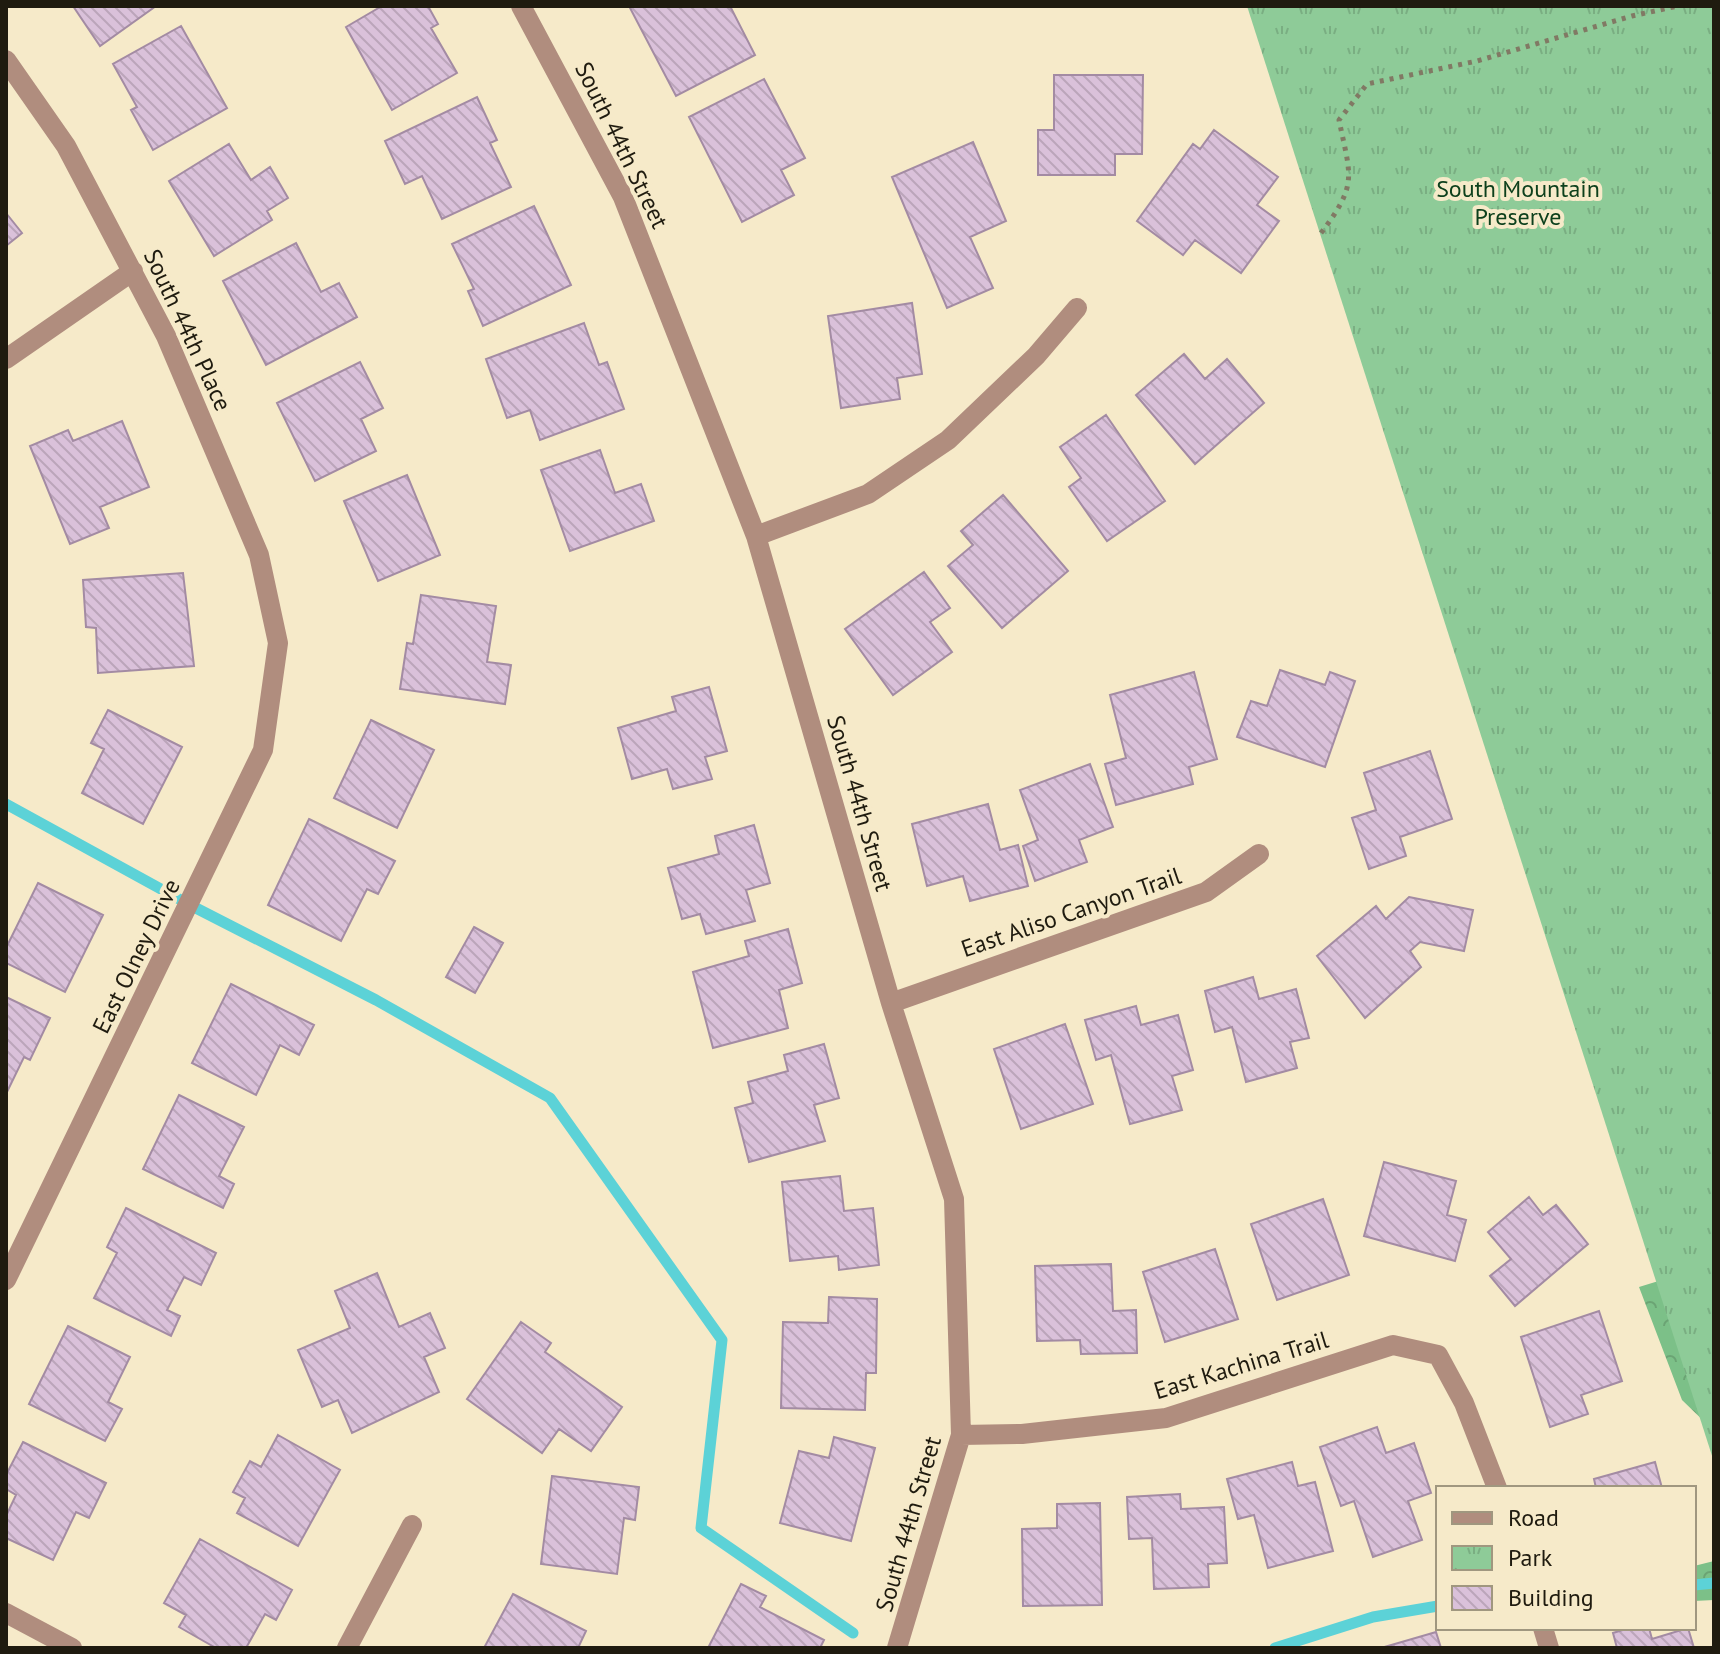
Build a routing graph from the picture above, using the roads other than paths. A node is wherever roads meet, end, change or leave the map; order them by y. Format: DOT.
graph roads {
  1 [pos="521,6"];
  2 [pos="6,60"];
  3 [pos="133,271"];
  4 [pos="1077,308"];
  5 [pos="6,359"];
  6 [pos="756,536"];
  7 [pos="278,643"];
  8 [pos="1259,854"];
  9 [pos="891,1003"];
  10 [pos="6,1280"];
  11 [pos="961,1435"];
  12 [pos="1496,1486"];
  13 [pos="412,1525"];
  14 [pos="6,1613"];
  15 [pos="72,1648"];
  16 [pos="347,1648"];
  17 [pos="897,1648"];
  1 -- 6 [label="street, South 44th Street"];
  2 -- 3 [label="street, South 44th Place"];
  3 -- 5 [label="street"];
  3 -- 7 [label="street, South 44th Place"];
  4 -- 6 [label="street"];
  6 -- 9 [label="street, South 44th Street"];
  7 -- 10 [label="street, East Olney Drive"];
  8 -- 9 [label="street, East Aliso Canyon Trail"];
  9 -- 11 [label="street, South 44th Street"];
  11 -- 12 [label="street, East Kachina Trail"];
  11 -- 17 [label="street, South 44th Street"];
  13 -- 16 [label="street"];
  14 -- 15 [label="street"];
}
